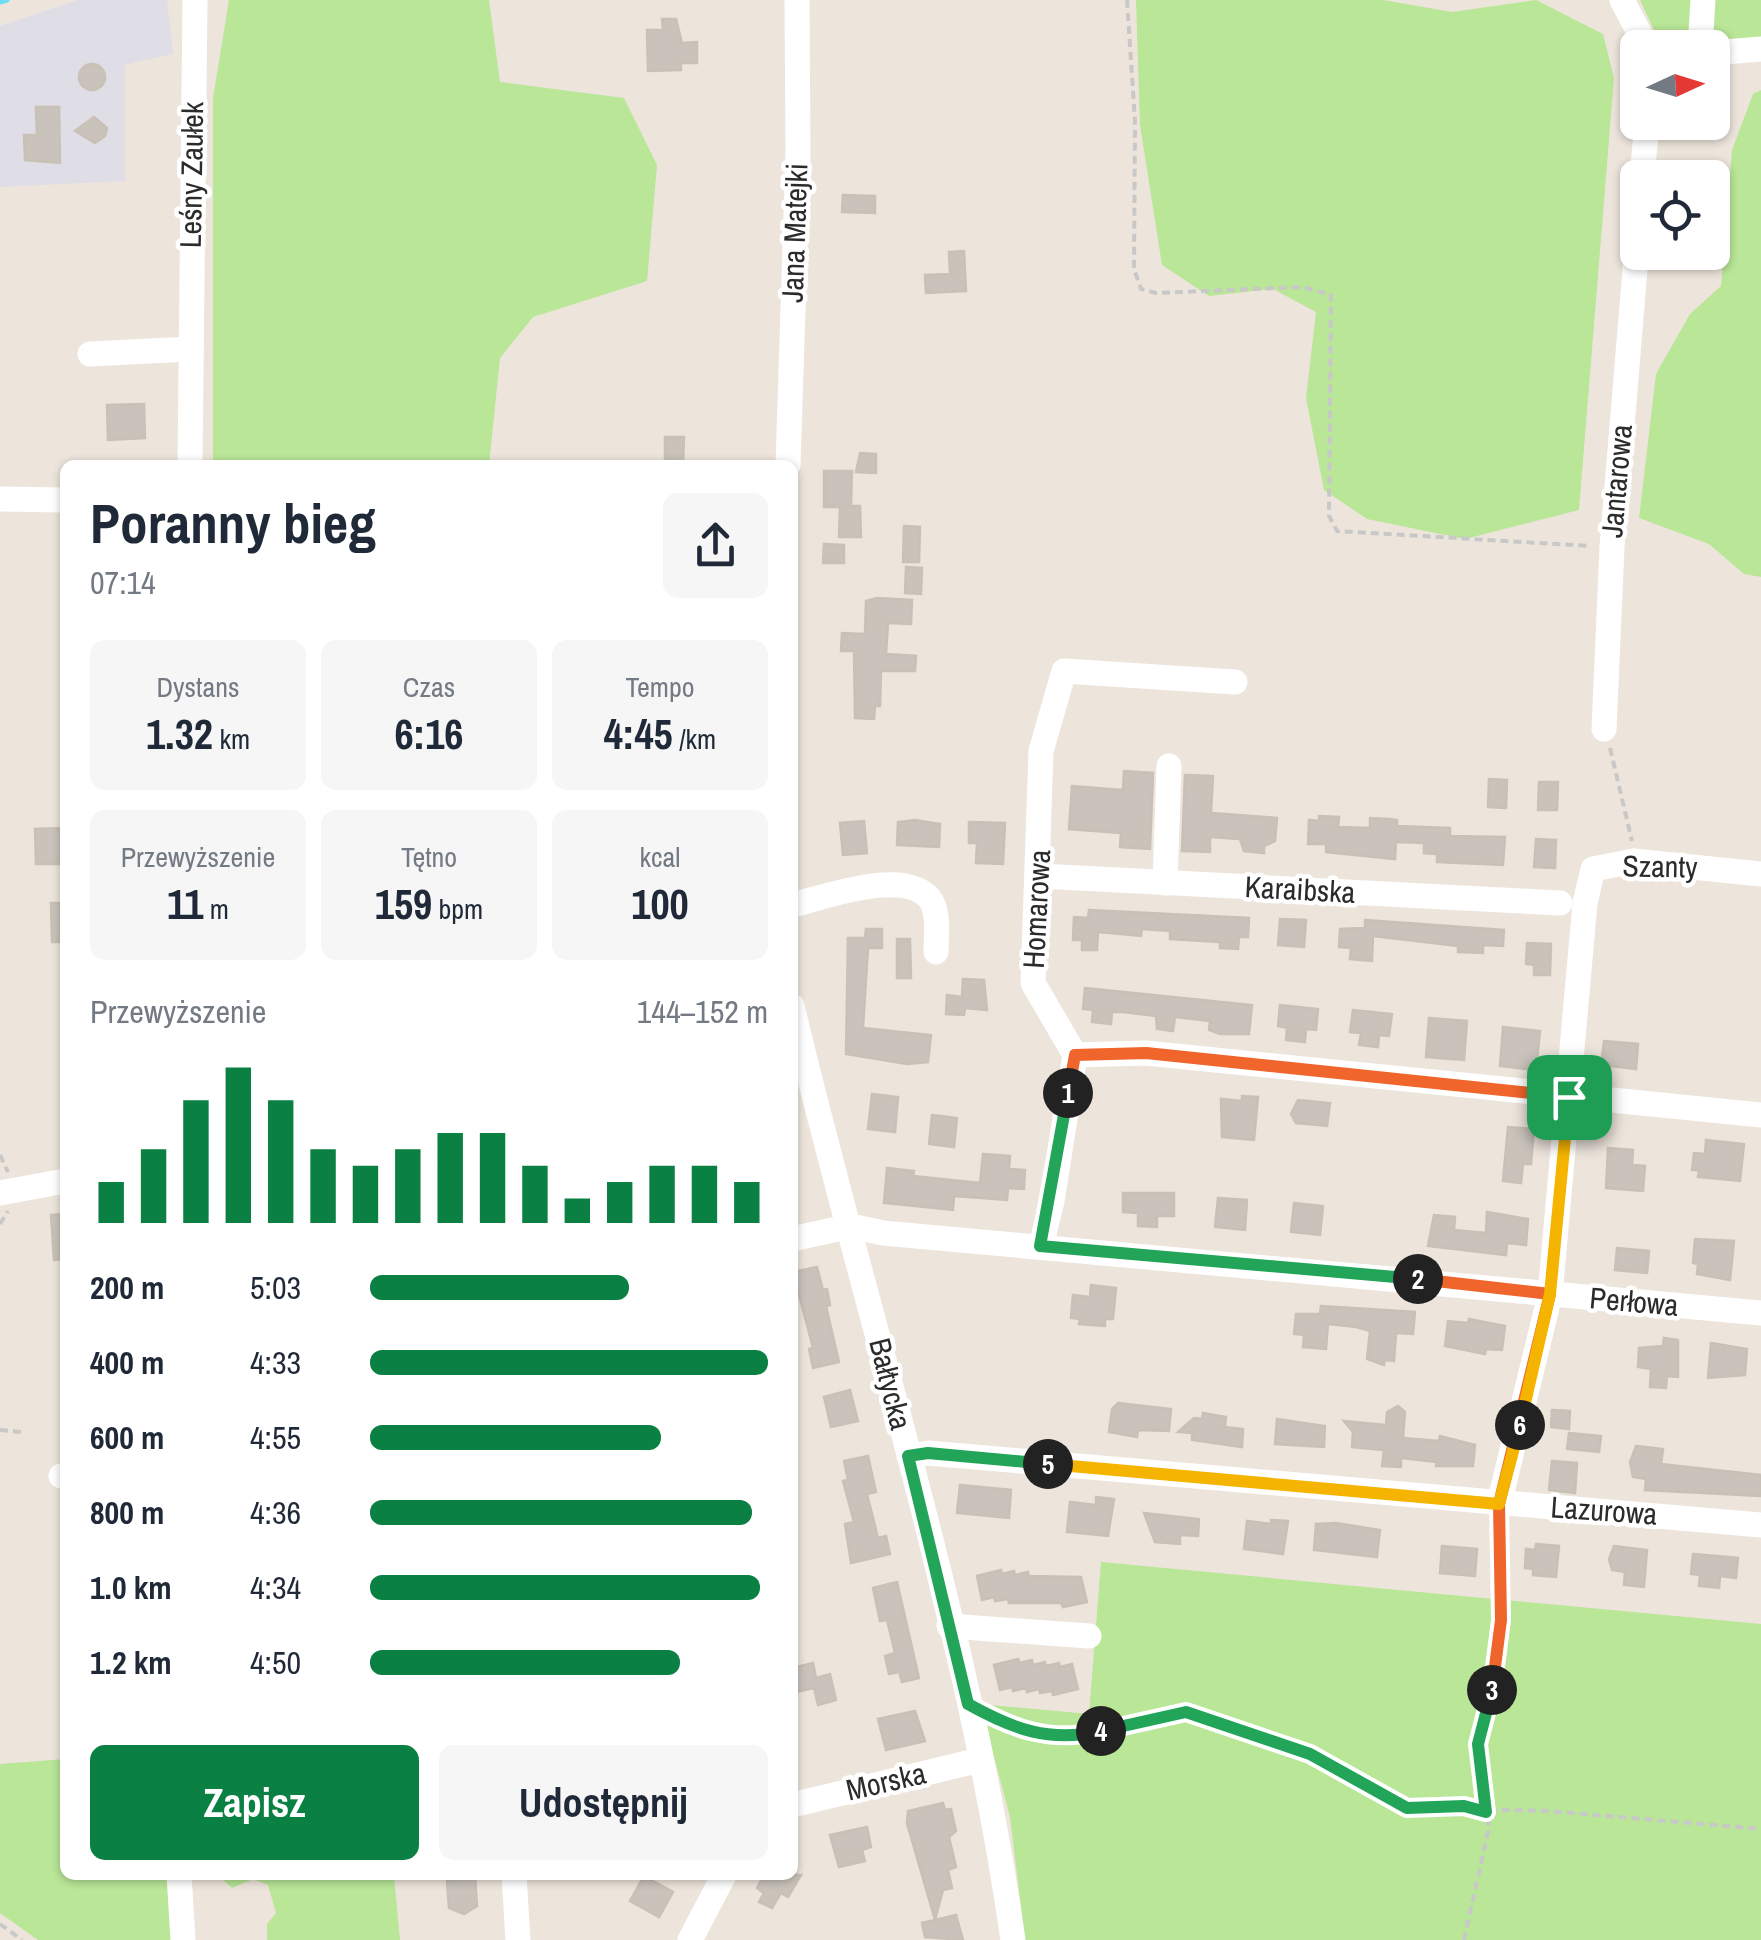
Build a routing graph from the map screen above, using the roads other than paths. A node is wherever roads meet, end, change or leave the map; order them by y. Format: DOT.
graph roads {
  1 [pos="195,0"];
  2 [pos="797,0"];
  3 [pos="1622,0"];
  4 [pos="1703,0"];
  5 [pos="1638,30"];
  6 [pos="1701,30"];
  7 [pos="1761,49"];
  8 [pos="1730,52"];
  9 [pos="1635,270"];
  10 [pos="190,349"];
  11 [pos="90,354"];
  12 [pos="190,460"];
  13 [pos="788,460"];
  14 [pos="0,499"];
  15 [pos="60,500"];
  16 [pos="1235,682"];
  17 [pos="1604,729"];
  18 [pos="1169,766"];
  19 [pos="1761,874"];
  20 [pos="1040,876"];
  21 [pos="1165,882"];
  22 [pos="1573,903"];
  23 [pos="798,904"];
  24 [pos="936,952"];
  25 [pos="798,1028"];
  26 [pos="1075,1055"];
  27 [pos="1569,1097"];
  28 [pos="1761,1115"];
  29 [pos="60,1182"];
  30 [pos="0,1193"];
  31 [pos="851,1226"];
  32 [pos="798,1239"];
  33 [pos="1040,1246"];
  34 [pos="1550,1294"];
  35 [pos="1761,1313"];
  36 [pos="908,1456"];
  37 [pos="1499,1504"];
  38 [pos="1761,1525"];
  39 [pos="949,1626"];
  40 [pos="1089,1636"];
  41 [pos="980,1760"];
  42 [pos="798,1803"];
  43 [pos="179,1880"];
  44 [pos="514,1880"];
  45 [pos="721,1880"];
  46 [pos="183,1940"];
  47 [pos="518,1940"];
  48 [pos="690,1940"];
  49 [pos="1013,1940"];
  1 -- 10 [label="street, Leśny Zaułek"];
  2 -- 13 [label="street, Jana Matejki"];
  3 -- 5 [label="street"];
  4 -- 6 [label="street"];
  7 -- 8 [label="street"];
  9 -- 17 [label="street, Jantarowa"];
  10 -- 11 [label="street"];
  10 -- 12 [label="street, Leśny Zaułek"];
  14 -- 15 [label="street"];
  16 -- 20 [label="street, Homarowa"];
  18 -- 21 [label="street"];
  19 -- 22 [label="street, Szanty"];
  20 -- 21 [label="street, Karaibska"];
  20 -- 26 [label="street, Homarowa"];
  21 -- 22 [label="street, Karaibska"];
  22 -- 27 [label="street"];
  23 -- 24 [label="street"];
  25 -- 31 [label="street, Bałtycka"];
  26 -- 27 [label="street"];
  26 -- 33 [label="street"];
  27 -- 28 [label="street"];
  27 -- 34 [label="street"];
  29 -- 30 [label="street"];
  31 -- 32 [label="street, Perłowa"];
  31 -- 33 [label="street, Perłowa"];
  31 -- 36 [label="street, Bałtycka"];
  33 -- 34 [label="street, Perłowa"];
  34 -- 35 [label="street, Perłowa"];
  34 -- 37 [label="street"];
  36 -- 37 [label="street, Lazurowa"];
  36 -- 39 [label="street, Bałtycka"];
  37 -- 38 [label="street, Lazurowa"];
  39 -- 40 [label="street"];
  39 -- 41 [label="street, Bałtycka"];
  41 -- 42 [label="street, Morska"];
  41 -- 49 [label="street, Bałtycka"];
  43 -- 46 [label="street"];
  44 -- 47 [label="street"];
  45 -- 48 [label="street"];
}
